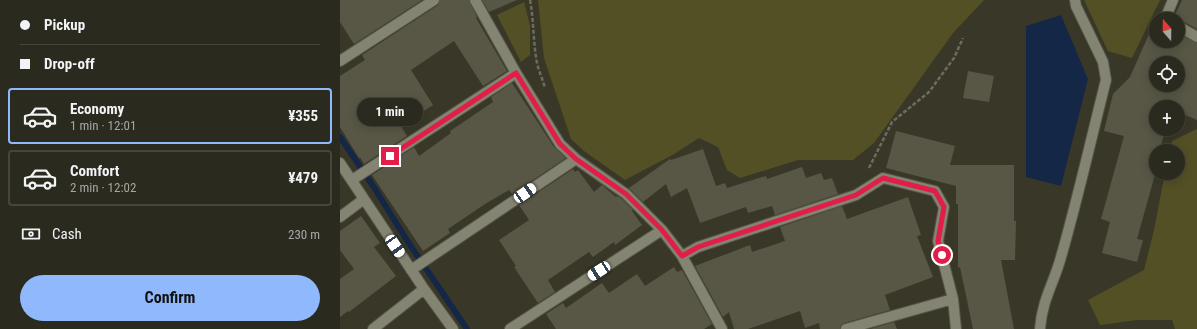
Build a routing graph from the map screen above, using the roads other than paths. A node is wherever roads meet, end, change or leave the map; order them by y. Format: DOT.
graph roads {
  1 [pos="434,0"];
  2 [pos="475,0"];
  3 [pos="1075,0"];
  4 [pos="1173,0"];
  5 [pos="1168,12"];
  6 [pos="1185,30"];
  7 [pos="1197,37"];
  8 [pos="340,61"];
  9 [pos="516,73"];
  10 [pos="576,159"];
  11 [pos="340,163"];
  12 [pos="352,180"];
  13 [pos="364,199"];
  14 [pos="340,217"];
  15 [pos="662,230"];
  16 [pos="682,256"];
  17 [pos="411,270"];
  18 [pos="424,289"];
  19 [pos="953,299"];
  20 [pos="373,329"];
  21 [pos="453,329"];
  22 [pos="510,329"];
  23 [pos="722,329"];
  24 [pos="846,329"];
  25 [pos="956,329"];
  26 [pos="1040,329"];
  1 -- 8 [label="street"];
  2 -- 9 [label="street"];
  3 -- 26 [label="street"];
  4 -- 5 [label="street"];
  6 -- 7 [label="street"];
  9 -- 10 [label="street"];
  9 -- 12 [label="street"];
  10 -- 15 [label="street"];
  10 -- 17 [label="street"];
  11 -- 12 [label="street"];
  12 -- 13 [label="street"];
  13 -- 14 [label="street"];
  13 -- 17 [label="street"];
  15 -- 16 [label="street"];
  15 -- 22 [label="street"];
  16 -- 19 [label="street"];
  16 -- 23 [label="street"];
  17 -- 18 [label="street"];
  18 -- 20 [label="street"];
  18 -- 21 [label="street"];
  19 -- 24 [label="street"];
  19 -- 25 [label="street"];
}
